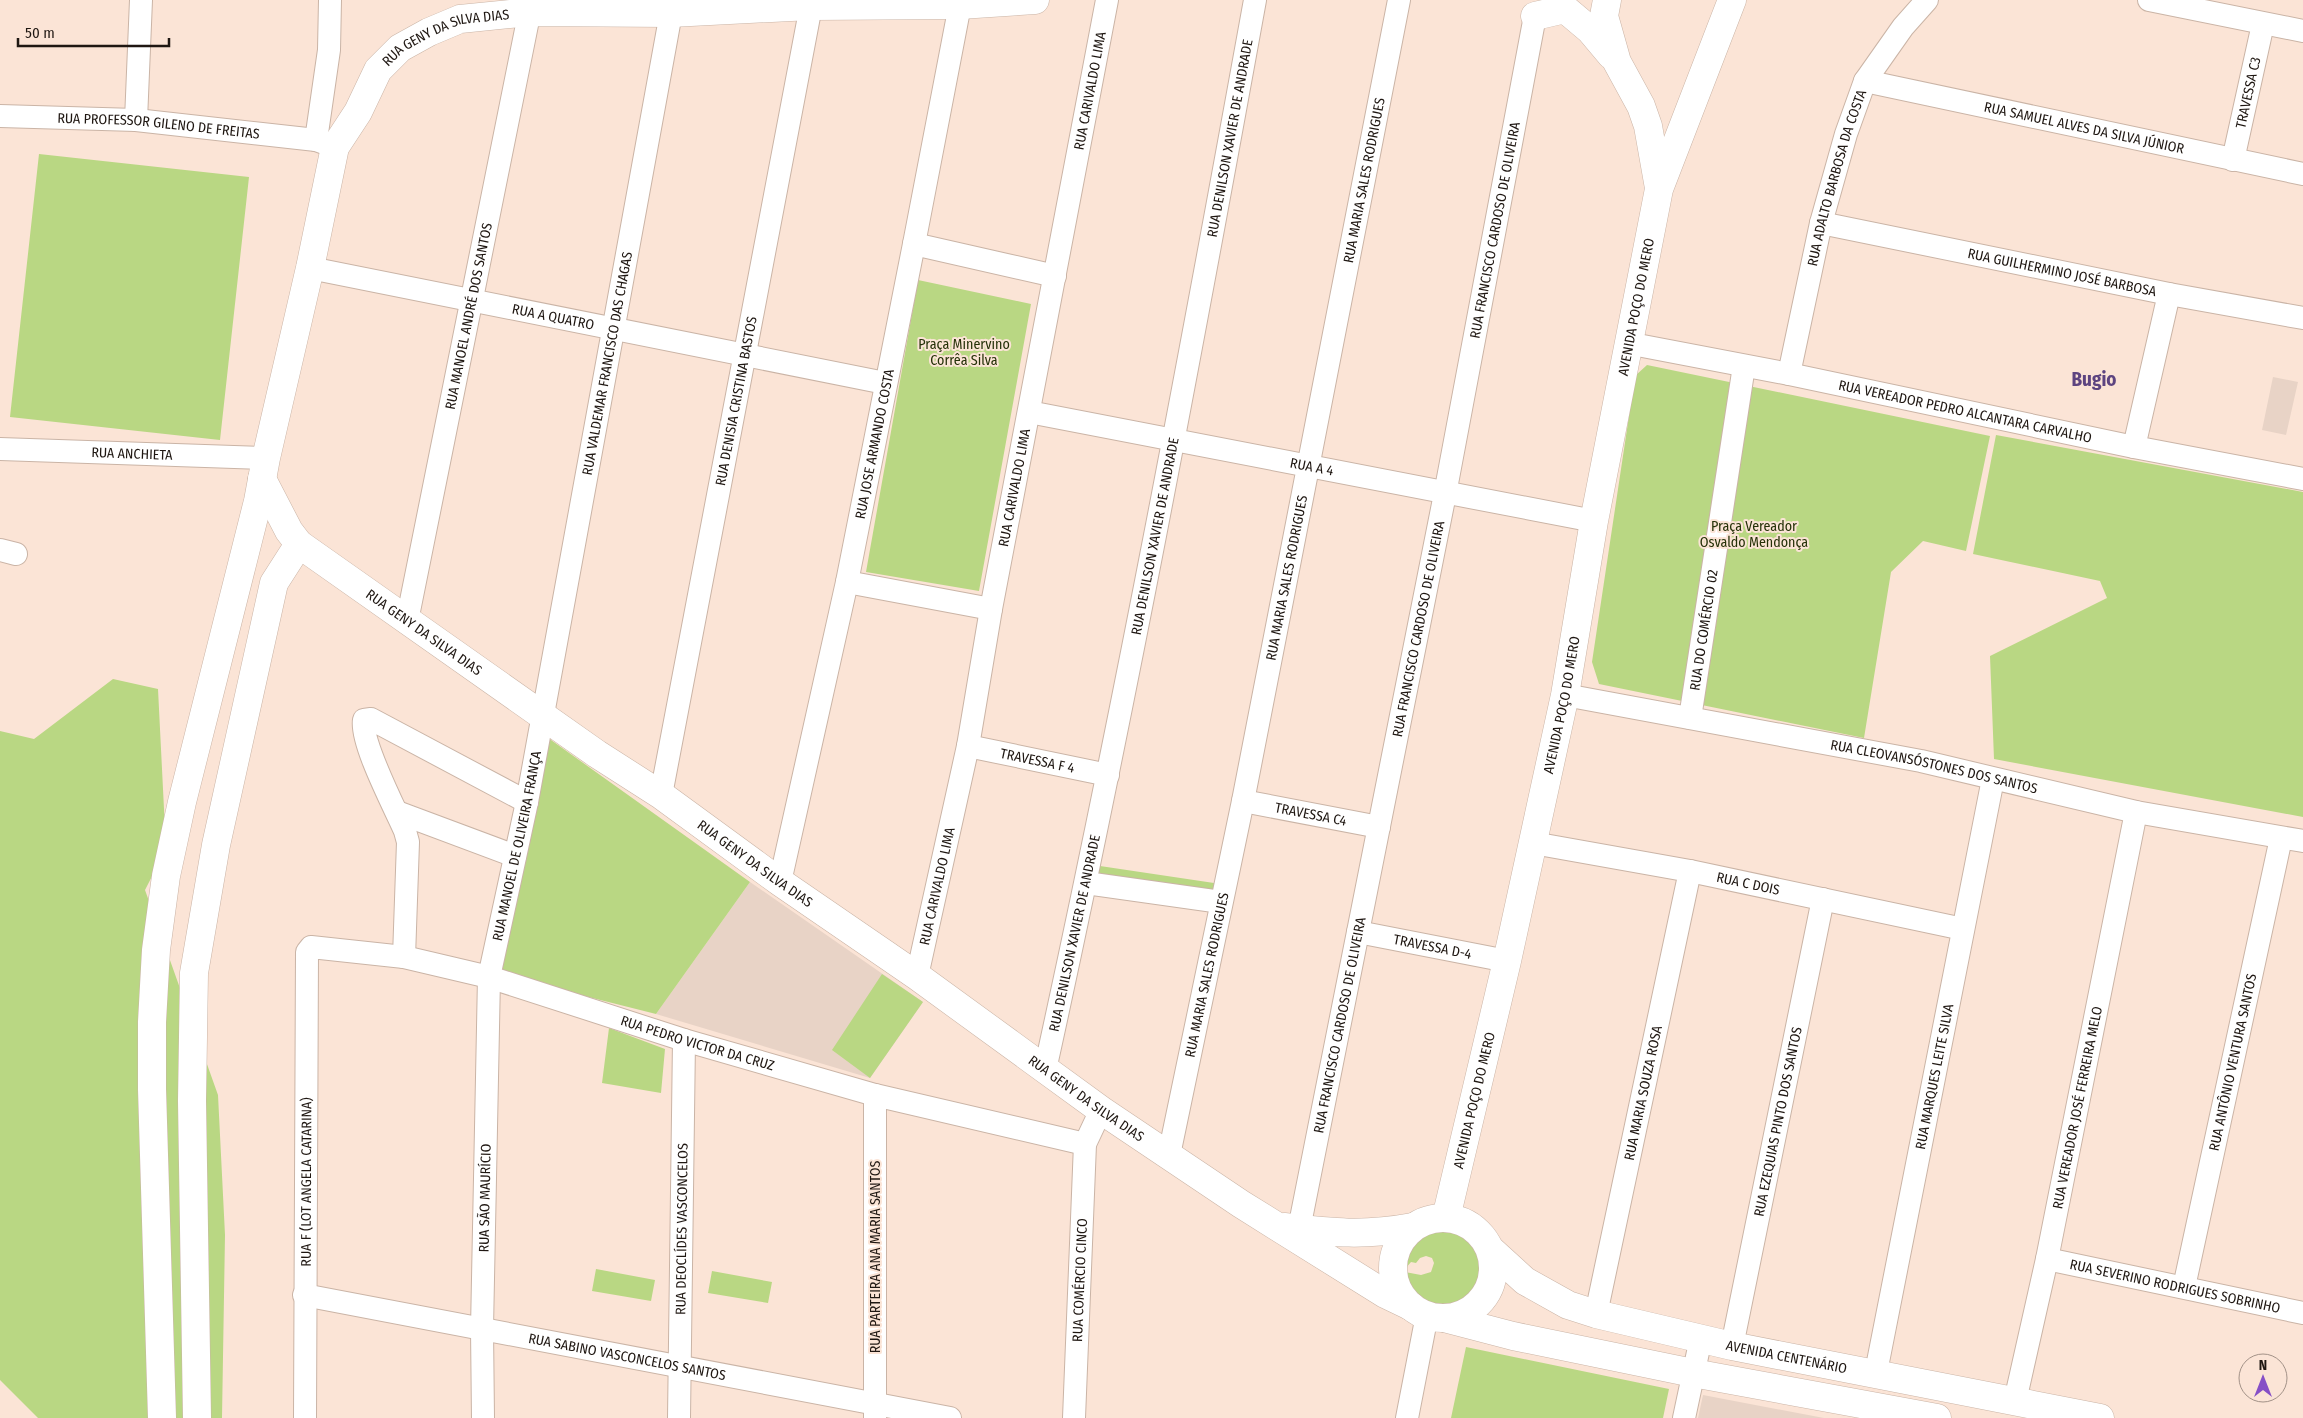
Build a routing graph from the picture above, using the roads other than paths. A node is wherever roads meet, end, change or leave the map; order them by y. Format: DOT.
graph roads {
  1 [pos="141,0"];
  2 [pos="330,0"];
  3 [pos="1035,0"];
  4 [pos="1107,0"];
  5 [pos="1255,0"];
  6 [pos="1399,0"];
  7 [pos="1607,0"];
  8 [pos="1732,0"];
  9 [pos="1927,0"];
  10 [pos="2149,0"];
  11 [pos="730,5"];
  12 [pos="960,5"];
  13 [pos="531,6"];
  14 [pos="811,6"];
  15 [pos="671,13"];
  16 [pos="1535,16"];
  17 [pos="2263,24"];
  18 [pos="2303,32"];
  19 [pos="1617,62"];
  20 [pos="1865,81"];
  21 [pos="0,116"];
  22 [pos="136,120"];
  23 [pos="325,144"];
  24 [pos="2233,160"];
  25 [pos="2303,174"];
  26 [pos="1659,189"];
  27 [pos="1821,223"];
  28 [pos="914,244"];
  29 [pos="310,268"];
  30 [pos="1055,276"];
  31 [pos="2169,294"];
  32 [pos="472,300"];
  33 [pos="2303,318"];
  34 [pos="613,328"];
  35 [pos="1627,343"];
  36 [pos="745,354"];
  37 [pos="1744,366"];
  38 [pos="1789,374"];
  39 [pos="885,382"];
  40 [pos="1030,412"];
  41 [pos="1174,441"];
  42 [pos="2134,447"];
  43 [pos="0,449"];
  44 [pos="1308,466"];
  45 [pos="264,469"];
  46 [pos="2303,479"];
  47 [pos="1445,494"];
  48 [pos="1594,521"];
  49 [pos="298,544"];
  50 [pos="847,582"];
  51 [pos="991,609"];
  52 [pos="407,621"];
  53 [pos="1565,695"];
  54 [pos="543,714"];
  55 [pos="1690,718"];
  56 [pos="968,746"];
  57 [pos="1108,775"];
  58 [pos="1993,779"];
  59 [pos="661,795"];
  60 [pos="1243,801"];
  61 [pos="527,802"];
  62 [pos="397,812"];
  63 [pos="2136,812"];
  64 [pos="1379,827"];
  65 [pos="2281,838"];
  66 [pos="2303,841"];
  67 [pos="1533,843"];
  68 [pos="515,856"];
  69 [pos="1690,871"];
  70 [pos="780,882"];
  71 [pos="1086,883"];
  72 [pos="1823,899"];
  73 [pos="1221,902"];
  74 [pos="1963,929"];
  75 [pos="1358,932"];
  76 [pos="311,947"];
  77 [pos="404,957"];
  78 [pos="1507,961"];
  79 [pos="917,976"];
  80 [pos="489,977"];
  81 [pos="684,1040"];
  82 [pos="1045,1070"];
  83 [pos="875,1095"];
  84 [pos="1101,1110"];
  85 [pos="1085,1144"];
  86 [pos="1169,1155"];
  87 [pos="1446,1218"];
  88 [pos="1413,1227"];
  89 [pos="1290,1231"];
  90 [pos="1491,1250"];
  91 [pos="2047,1259"];
  92 [pos="2184,1287"];
  93 [pos="304,1295"];
  94 [pos="2303,1313"];
  95 [pos="1428,1314"];
  96 [pos="1596,1314"];
  97 [pos="482,1329"];
  98 [pos="1701,1338"];
  99 [pos="1732,1346"];
  100 [pos="679,1368"];
  101 [pos="1693,1373"];
  102 [pos="1885,1374"];
  103 [pos="2016,1402"];
  104 [pos="1888,1409"];
  105 [pos="875,1412"];
  106 [pos="162,1418"];
  107 [pos="197,1418"];
  108 [pos="304,1418"];
  109 [pos="483,1418"];
  110 [pos="679,1418"];
  111 [pos="950,1418"];
  112 [pos="1074,1418"];
  113 [pos="1407,1418"];
  114 [pos="1684,1418"];
  115 [pos="1937,1418"];
  116 [pos="2100,1418"];
  1 -- 22 [label="street"];
  2 -- 23 [label="street"];
  3 -- 12 [label="main road, RUA GENY DA SILVA DIAS"];
  4 -- 30 [label="street, RUA CARIVALDO LIMA"];
  5 -- 41 [label="street, RUA DENILSON XAVIER DE ANDRADE"];
  6 -- 44 [label="street, RUA MARIA SALES RODRIGUES"];
  7 -- 19 [label="main road, AVENIDA POÇO DO MERO"];
  8 -- 26 [label="main road, AVENIDA POÇO DO MERO"];
  9 -- 20 [label="street, RUA ADALTO BARBOSA DA COSTA"];
  10 -- 17 [label="street"];
  11 -- 14 [label="main road, RUA GENY DA SILVA DIAS"];
  11 -- 15 [label="main road, RUA GENY DA SILVA DIAS"];
  12 -- 14 [label="main road, RUA GENY DA SILVA DIAS"];
  12 -- 28 [label="street, RUA JOSE ARMANDO COSTA"];
  13 -- 15 [label="main road, RUA GENY DA SILVA DIAS"];
  13 -- 23 [label="main road, RUA GENY DA SILVA DIAS"];
  13 -- 32 [label="street, RUA MANOEL ANDRÉ DOS SANTOS"];
  14 -- 36 [label="street, RUA DENISIA CRISTINA BASTOS"];
  15 -- 34 [label="street, RUA VALDEMAR FRANCISCO DAS CHAGAS"];
  16 -- 19 [label="main road"];
  16 -- 47 [label="street, RUA FRANCISCO CARDOSO DE OLIVEIRA"];
  17 -- 18 [label="street"];
  17 -- 24 [label="street, TRAVESSA C3"];
  19 -- 26 [label="main road, AVENIDA POÇO DO MERO"];
  20 -- 24 [label="street, RUA SAMUEL ALVES DA SILVA JÚNIOR"];
  20 -- 27 [label="street, RUA ADALTO BARBOSA DA COSTA"];
  21 -- 22 [label="street, RUA PROFESSOR GILENO DE FREITAS"];
  22 -- 23 [label="street, RUA PROFESSOR GILENO DE FREITAS"];
  23 -- 29 [label="main road, RUA GENY DA SILVA DIAS"];
  24 -- 25 [label="street, RUA SAMUEL ALVES DA SILVA JÚNIOR"];
  26 -- 35 [label="main road, AVENIDA POÇO DO MERO"];
  27 -- 31 [label="street, RUA GUILHERMINO JOSÉ BARBOSA"];
  27 -- 38 [label="street, RUA ADALTO BARBOSA DA COSTA"];
  28 -- 30 [label="street"];
  28 -- 39 [label="street, RUA JOSE ARMANDO COSTA"];
  29 -- 32 [label="street, RUA A QUATRO"];
  29 -- 45 [label="main road, RUA GENY DA SILVA DIAS"];
  30 -- 40 [label="street, RUA CARIVALDO LIMA"];
  31 -- 33 [label="street, RUA GUILHERMINO JOSÉ BARBOSA"];
  31 -- 42 [label="street"];
  32 -- 34 [label="street, RUA A QUATRO"];
  32 -- 52 [label="street, RUA MANOEL ANDRÉ DOS SANTOS"];
  34 -- 36 [label="street, RUA A QUATRO"];
  34 -- 54 [label="street, RUA VALDEMAR FRANCISCO DAS CHAGAS"];
  35 -- 37 [label="street, RUA VEREADOR PEDRO ALCANTARA CARVALHO"];
  35 -- 48 [label="main road, AVENIDA POÇO DO MERO"];
  36 -- 39 [label="street, RUA A QUATRO"];
  36 -- 59 [label="street, RUA DENISIA CRISTINA BASTOS"];
  37 -- 38 [label="street, RUA VEREADOR PEDRO ALCANTARA CARVALHO"];
  37 -- 55 [label="street, RUA DO COMÉRCIO 02"];
  38 -- 42 [label="street, RUA VEREADOR PEDRO ALCANTARA CARVALHO"];
  39 -- 50 [label="street, RUA JOSE ARMANDO COSTA"];
  40 -- 41 [label="street, RUA A 4"];
  40 -- 51 [label="street, RUA CARIVALDO LIMA"];
  41 -- 44 [label="street, RUA A 4"];
  41 -- 57 [label="street, RUA DENILSON XAVIER DE ANDRADE"];
  42 -- 46 [label="street, RUA VEREADOR PEDRO ALCANTARA CARVALHO"];
  43 -- 45 [label="street, RUA ANCHIETA"];
  44 -- 47 [label="street, RUA A 4"];
  44 -- 60 [label="street, RUA MARIA SALES RODRIGUES"];
  45 -- 49 [label="main road, RUA GENY DA SILVA DIAS"];
  45 -- 106 [label="main road, RUA GENY DA SILVA DIAS"];
  47 -- 48 [label="street, RUA A 4"];
  47 -- 64 [label="street, RUA FRANCISCO CARDOSO DE OLIVEIRA"];
  48 -- 53 [label="main road, AVENIDA POÇO DO MERO"];
  49 -- 52 [label="main road, RUA GENY DA SILVA DIAS"];
  49 -- 107 [label="main road"];
  50 -- 51 [label="street"];
  50 -- 70 [label="street, RUA JOSE ARMANDO COSTA"];
  51 -- 56 [label="street, RUA CARIVALDO LIMA"];
  52 -- 54 [label="main road, RUA GENY DA SILVA DIAS"];
  53 -- 55 [label="street, RUA CLEOVANSÓSTONES DOS SANTOS"];
  53 -- 67 [label="main road, AVENIDA POÇO DO MERO"];
  54 -- 59 [label="main road, RUA GENY DA SILVA DIAS"];
  54 -- 61 [label="street, RUA MANOEL DE OLIVEIRA FRANÇA"];
  55 -- 58 [label="street, RUA CLEOVANSÓSTONES DOS SANTOS"];
  56 -- 57 [label="street, TRAVESSA F 4"];
  56 -- 79 [label="street, RUA CARIVALDO LIMA"];
  57 -- 71 [label="street, RUA DENILSON XAVIER DE ANDRADE"];
  58 -- 63 [label="street, RUA CLEOVANSÓSTONES DOS SANTOS"];
  58 -- 74 [label="street, RUA MARQUES LEITE SILVA"];
  59 -- 70 [label="main road, RUA GENY DA SILVA DIAS"];
  60 -- 64 [label="street, TRAVESSA C4"];
  60 -- 73 [label="street, RUA MARIA SALES RODRIGUES"];
  61 -- 62 [label="street"];
  61 -- 68 [label="street, RUA MANOEL DE OLIVEIRA FRANÇA"];
  62 -- 68 [label="street"];
  62 -- 77 [label="street"];
  63 -- 65 [label="street, RUA CLEOVANSÓSTONES DOS SANTOS"];
  63 -- 91 [label="street, RUA VEREADOR JOSÉ FERREIRA MELO"];
  64 -- 75 [label="street, RUA FRANCISCO CARDOSO DE OLIVEIRA"];
  65 -- 66 [label="street, RUA CLEOVANSÓSTONES DOS SANTOS"];
  65 -- 92 [label="street, RUA ANTÔNIO VENTURA SANTOS"];
  67 -- 69 [label="street, RUA C DOIS"];
  67 -- 78 [label="main road, AVENIDA POÇO DO MERO"];
  68 -- 80 [label="street, RUA MANOEL DE OLIVEIRA FRANÇA"];
  69 -- 72 [label="street, RUA C DOIS"];
  69 -- 96 [label="street, RUA MARIA SOUZA ROSA"];
  70 -- 79 [label="main road, RUA GENY DA SILVA DIAS"];
  71 -- 73 [label="street"];
  71 -- 82 [label="street, RUA DENILSON XAVIER DE ANDRADE"];
  72 -- 74 [label="street, RUA C DOIS"];
  72 -- 99 [label="street, RUA EZEQUIAS PINTO DOS SANTOS"];
  73 -- 86 [label="street, RUA MARIA SALES RODRIGUES"];
  74 -- 102 [label="street, RUA MARQUES LEITE SILVA"];
  75 -- 78 [label="street, TRAVESSA D-4"];
  75 -- 89 [label="street, RUA FRANCISCO CARDOSO DE OLIVEIRA"];
  76 -- 77 [label="street, RUA PEDRO VICTOR DA CRUZ"];
  76 -- 93 [label="street, RUA F (LOT ANGELA CATARINA)"];
  77 -- 80 [label="street, RUA PEDRO VICTOR DA CRUZ"];
  78 -- 87 [label="main road, AVENIDA POÇO DO MERO"];
  79 -- 82 [label="main road, RUA GENY DA SILVA DIAS"];
  80 -- 81 [label="street, RUA PEDRO VICTOR DA CRUZ"];
  80 -- 97 [label="street, RUA SÃO MAURÍCIO"];
  81 -- 83 [label="street, RUA PEDRO VICTOR DA CRUZ"];
  81 -- 100 [label="street, RUA DEOCLÍDES VASCONCELOS"];
  82 -- 84 [label="main road, RUA GENY DA SILVA DIAS"];
  83 -- 85 [label="street, RUA PEDRO VICTOR DA CRUZ"];
  83 -- 105 [label="street, RUA PARTEIRA ANA MARIA SANTOS"];
  84 -- 85 [label="street"];
  84 -- 86 [label="main road, RUA GENY DA SILVA DIAS"];
  85 -- 112 [label="street, RUA COMÉRCIO CINCO"];
  86 -- 89 [label="main road, RUA GENY DA SILVA DIAS"];
  87 -- 88 [label="main road"];
  87 -- 90 [label="main road"];
  88 -- 89 [label="main road, RUA GENY DA SILVA DIAS"];
  88 -- 95 [label="main road"];
  89 -- 95 [label="main road, RUA GENY DA SILVA DIAS"];
  90 -- 95 [label="main road"];
  90 -- 96 [label="main road, AVENIDA CENTENÁRIO"];
  91 -- 92 [label="street, RUA SEVERINO RODRIGUES SOBRINHO"];
  91 -- 103 [label="street, RUA VEREADOR JOSÉ FERREIRA MELO"];
  92 -- 94 [label="street, RUA SEVERINO RODRIGUES SOBRINHO"];
  93 -- 97 [label="street, RUA SABINO VASCONCELOS SANTOS"];
  93 -- 108 [label="street, RUA F (LOT ANGELA CATARINA)"];
  95 -- 101 [label="main road"];
  95 -- 113 [label="street"];
  96 -- 98 [label="main road, AVENIDA CENTENÁRIO"];
  97 -- 100 [label="street, RUA SABINO VASCONCELOS SANTOS"];
  97 -- 109 [label="street, RUA SÃO MAURÍCIO"];
  98 -- 99 [label="main road, AVENIDA CENTENÁRIO"];
  98 -- 101 [label="street"];
  99 -- 102 [label="main road, AVENIDA CENTENÁRIO"];
  100 -- 105 [label="street, RUA SABINO VASCONCELOS SANTOS"];
  100 -- 110 [label="street, RUA DEOCLÍDES VASCONCELOS"];
  101 -- 104 [label="main road"];
  101 -- 114 [label="street"];
  102 -- 103 [label="main road, AVENIDA CENTENÁRIO"];
  102 -- 104 [label="main road"];
  103 -- 116 [label="main road, AVENIDA CENTENÁRIO"];
  104 -- 115 [label="main road"];
  105 -- 111 [label="street, RUA SABINO VASCONCELOS SANTOS"];
}
